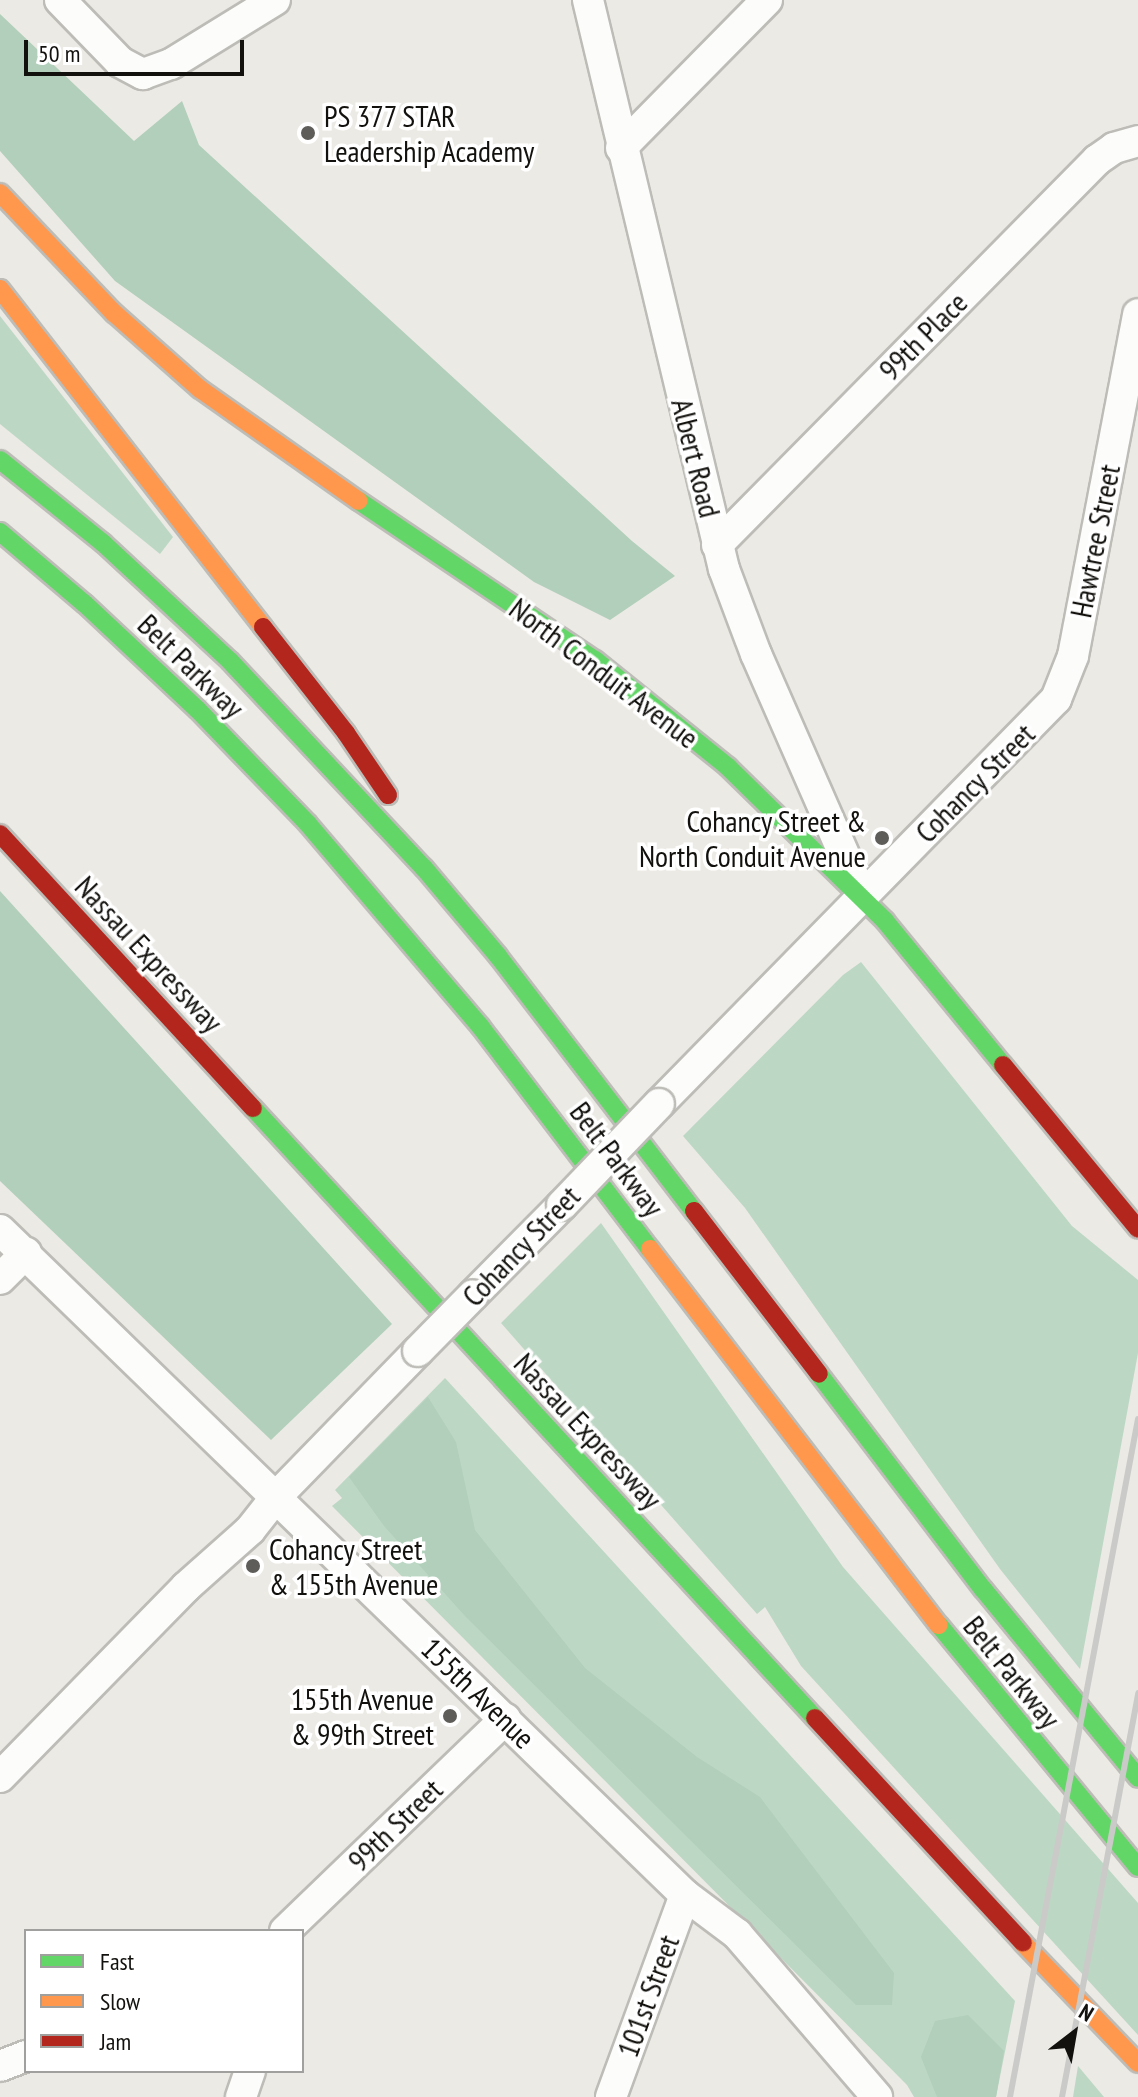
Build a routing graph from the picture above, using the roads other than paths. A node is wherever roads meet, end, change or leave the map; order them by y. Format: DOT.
graph roads {
  1 [pos="60,0"];
  2 [pos="275,0"];
  3 [pos="588,0"];
  4 [pos="767,0"];
  5 [pos="1138,141"];
  6 [pos="621,148"];
  7 [pos="0,193"];
  8 [pos="0,289"];
  9 [pos="1138,314"];
  10 [pos="0,460"];
  11 [pos="0,532"];
  12 [pos="717,545"];
  13 [pos="67,612"];
  14 [pos="160,674"];
  15 [pos="1069,674"];
  16 [pos="0,834"];
  17 [pos="863,896"];
  18 [pos="498,956"];
  19 [pos="1138,1229"];
  20 [pos="0,1230"];
  21 [pos="26,1253"];
  22 [pos="0,1279"];
  23 [pos="276,1497"];
  24 [pos="505,1719"];
  25 [pos="0,1777"];
  26 [pos="1138,1778"];
  27 [pos="1138,1867"];
  28 [pos="685,1895"];
  29 [pos="293,1927"];
  30 [pos="1062,1986"];
  31 [pos="24,2057"];
  32 [pos="1138,2063"];
  33 [pos="0,2066"];
  34 [pos="249,2073"];
  35 [pos="1138,2085"];
  36 [pos="241,2097"];
  37 [pos="611,2097"];
  38 [pos="877,2097"];
  1 -- 2 [label="street"];
  3 -- 6 [label="street, Albert Road"];
  4 -- 6 [label="street"];
  5 -- 12 [label="street, 99th Place"];
  6 -- 12 [label="street, Albert Road"];
  7 -- 17 [label="highway, North Conduit Avenue"];
  8 -- 18 [label="highway"];
  9 -- 15 [label="street, Hawtree Street"];
  10 -- 18 [label="highway, Belt Parkway"];
  11 -- 14 [label="highway, Belt Parkway"];
  12 -- 17 [label="street, Albert Road"];
  13 -- 14 [label="highway"];
  14 -- 27 [label="highway, Belt Parkway"];
  15 -- 17 [label="street, Cohancy Street"];
  16 -- 30 [label="highway, Nassau Expressway"];
  17 -- 19 [label="highway, North Conduit Avenue"];
  17 -- 23 [label="street, Cohancy Street, bridge"];
  18 -- 26 [label="highway, Belt Parkway"];
  20 -- 21 [label="street, 155th Avenue"];
  21 -- 22 [label="street"];
  21 -- 23 [label="street, 155th Avenue"];
  23 -- 24 [label="street, 155th Avenue"];
  23 -- 25 [label="street, Cohancy Street"];
  24 -- 28 [label="street, 155th Avenue"];
  24 -- 29 [label="street, 99th Street"];
  28 -- 37 [label="street, 101st Street"];
  28 -- 38 [label="street, 155th Avenue"];
  30 -- 32 [label="highway, Nassau Expressway"];
  30 -- 35 [label="highway"];
  31 -- 33 [label="street"];
  34 -- 36 [label="street"];
}
